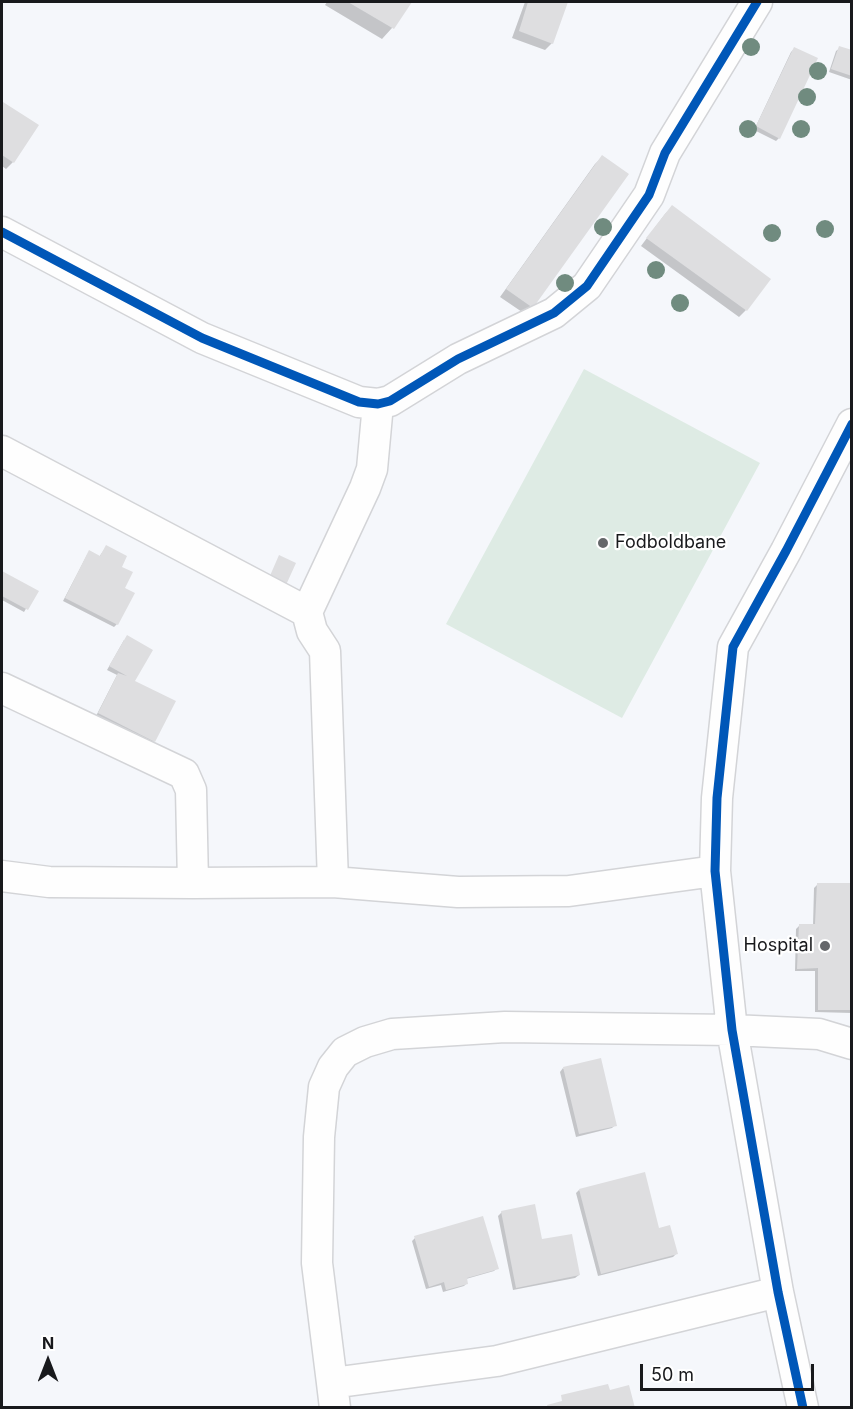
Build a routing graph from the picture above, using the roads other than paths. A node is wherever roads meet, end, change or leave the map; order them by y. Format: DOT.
graph roads {
  1 [pos="757,2"];
  2 [pos="2,232"];
  3 [pos="378,404"];
  4 [pos="852,424"];
  5 [pos="2,451"];
  6 [pos="307,612"];
  7 [pos="2,688"];
  8 [pos="716,871"];
  9 [pos="2,876"];
  10 [pos="333,882"];
  11 [pos="193,884"];
  12 [pos="732,1030"];
  13 [pos="852,1044"];
  14 [pos="778,1292"];
  15 [pos="334,1395"];
  16 [pos="803,1407"];
  1 -- 3 [label="street"];
  2 -- 3 [label="street"];
  3 -- 6 [label="street"];
  4 -- 8 [label="street"];
  5 -- 6 [label="street"];
  6 -- 10 [label="street"];
  7 -- 11 [label="street"];
  8 -- 10 [label="street"];
  8 -- 12 [label="street"];
  9 -- 11 [label="street"];
  10 -- 11 [label="street"];
  12 -- 13 [label="street"];
  12 -- 14 [label="street"];
  12 -- 15 [label="street"];
  14 -- 15 [label="street"];
  14 -- 16 [label="street"];
}
